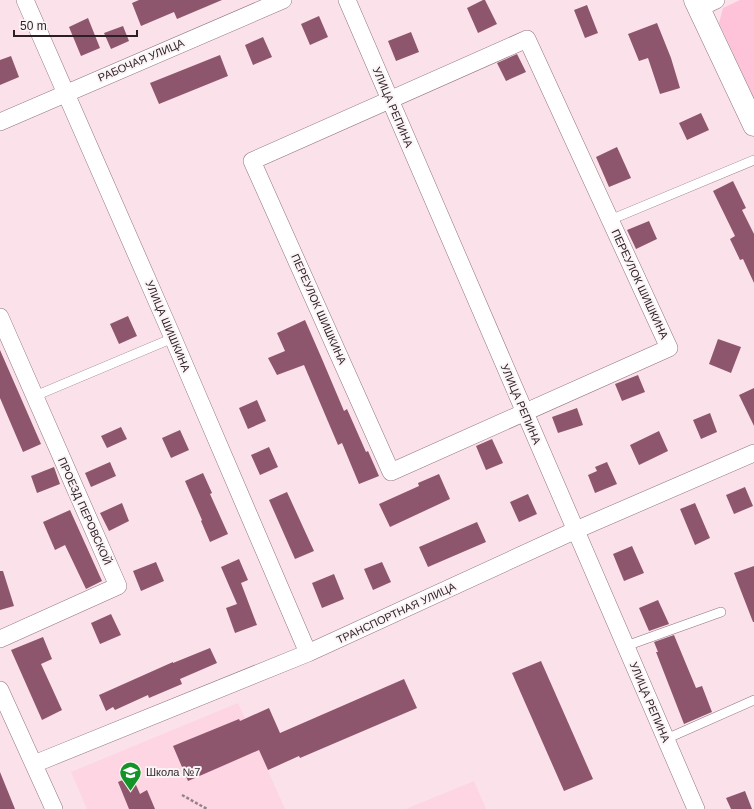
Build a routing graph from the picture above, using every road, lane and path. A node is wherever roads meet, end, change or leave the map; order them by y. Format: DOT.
graph roads {
  1 [pos="25,0"];
  2 [pos="283,0"];
  3 [pos="347,0"];
  4 [pos="703,3"];
  5 [pos="66,93"];
  6 [pos="390,100"];
  7 [pos="0,122"];
  8 [pos="754,125"];
  9 [pos="754,160"];
  10 [pos="610,220"];
  11 [pos="0,318"];
  12 [pos="173,338"];
  13 [pos="35,396"];
  14 [pos="525,412"];
  15 [pos="754,453"];
  16 [pos="576,530"];
  17 [pos="721,612"];
  18 [pos="0,639"];
  19 [pos="626,646"];
  20 [pos="308,653"];
  21 [pos="0,690"];
  22 [pos="754,700"];
  23 [pos="666,739"];
  24 [pos="34,764"];
  25 [pos="182,796"];
  26 [pos="54,809"];
  27 [pos="207,809"];
  28 [pos="696,809"];
  1 -- 5 [label="street, УЛИЦА ШИШКИНА"];
  2 -- 5 [label="street, РАБОЧАЯ УЛИЦА"];
  3 -- 6 [label="street, УЛИЦА РЕПИНА"];
  4 -- 8 [label="main road"];
  5 -- 7 [label="street, РАБОЧАЯ УЛИЦА"];
  5 -- 12 [label="street, УЛИЦА ШИШКИНА"];
  6 -- 10 [label="street, ПЕРЕУЛОК ШИШКИНА"];
  6 -- 14 [label="street, УЛИЦА РЕПИНА"];
  6 -- 14 [label="street, ПЕРЕУЛОК ШИШКИНА"];
  9 -- 10 [label="lane"];
  10 -- 14 [label="street, ПЕРЕУЛОК ШИШКИНА"];
  11 -- 13 [label="street, ПРОЕЗД ПЕРОВСКОЙ"];
  12 -- 13 [label="lane"];
  12 -- 20 [label="street, УЛИЦА ШИШКИНА"];
  13 -- 18 [label="street, ПРОЕЗД ПЕРОВСКОЙ"];
  14 -- 16 [label="street, УЛИЦА РЕПИНА"];
  15 -- 16 [label="street, ТРАНСПОРТНАЯ УЛИЦА"];
  16 -- 19 [label="street, УЛИЦА РЕПИНА"];
  16 -- 20 [label="street, ТРАНСПОРТНАЯ УЛИЦА"];
  17 -- 19 [label="lane"];
  19 -- 23 [label="street, УЛИЦА РЕПИНА"];
  20 -- 24 [label="street, ТРАНСПОРТНАЯ УЛИЦА"];
  21 -- 24 [label="street"];
  22 -- 23 [label="lane"];
  23 -- 28 [label="street, УЛИЦА РЕПИНА"];
  24 -- 26 [label="street"];
  25 -- 27 [label="path"];
}
